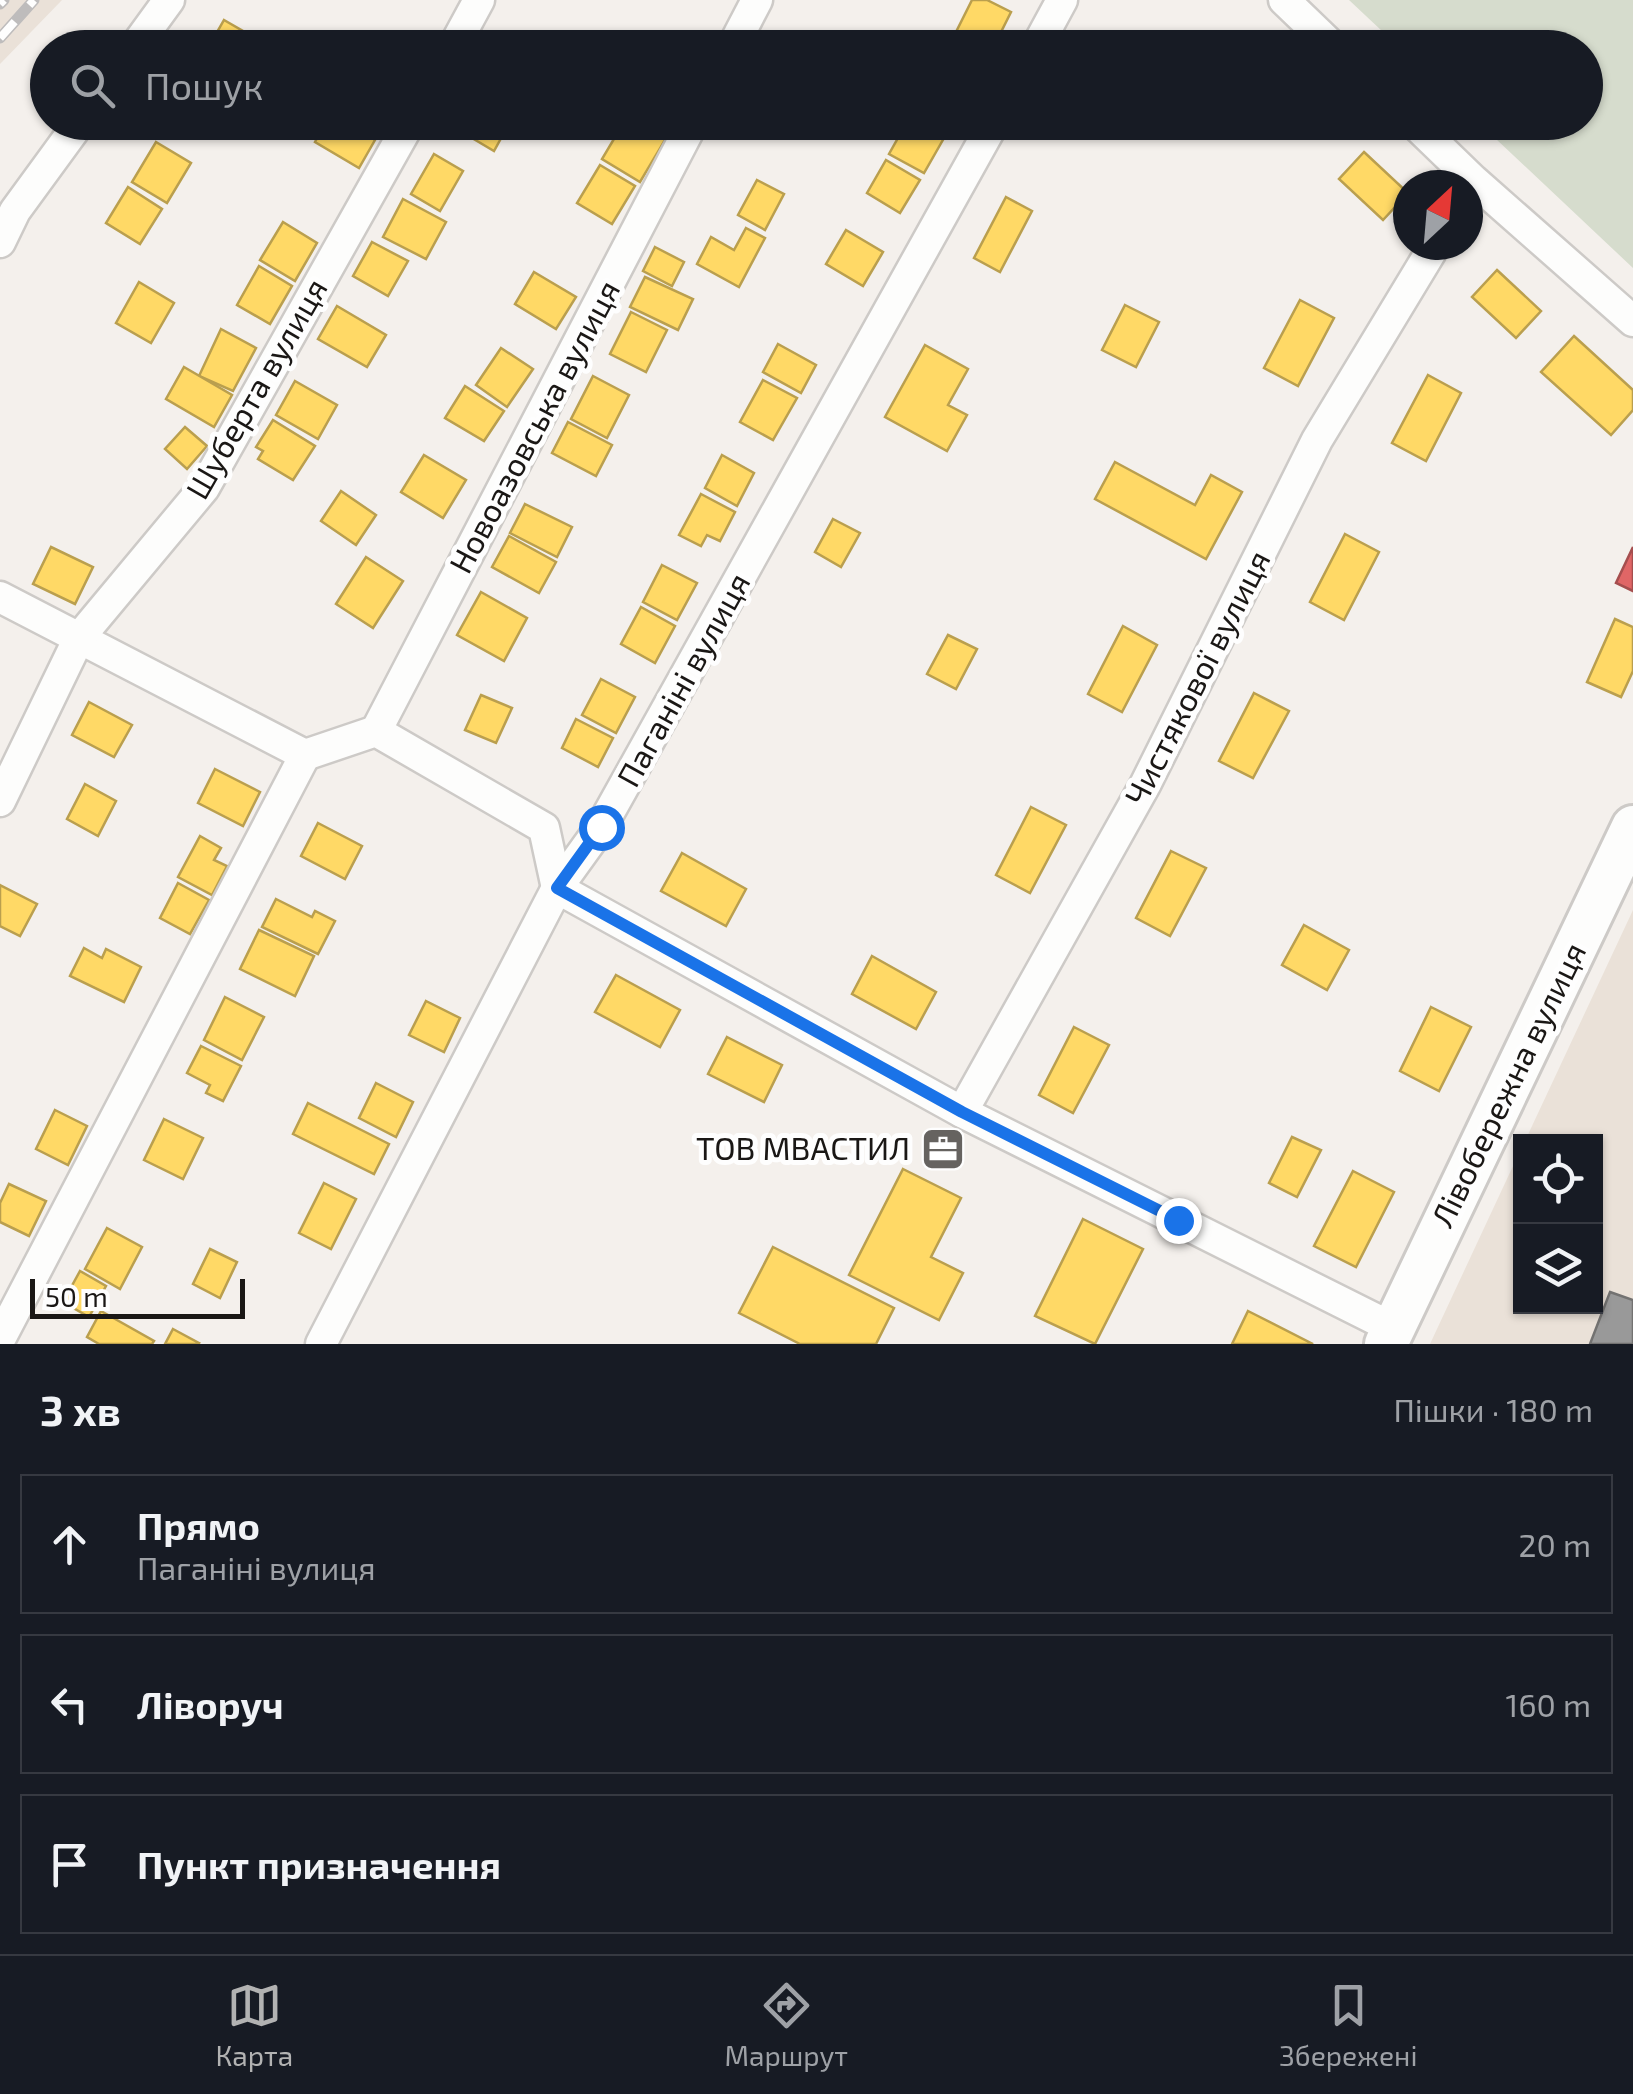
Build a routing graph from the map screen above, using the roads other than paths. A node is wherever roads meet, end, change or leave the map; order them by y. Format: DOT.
graph roads {
  1 [pos="169,0"];
  2 [pos="480,0"];
  3 [pos="757,0"];
  4 [pos="1062,0"];
  5 [pos="1284,0"];
  6 [pos="147,30"];
  7 [pos="462,30"];
  8 [pos="741,30"];
  9 [pos="1046,30"];
  10 [pos="1315,30"];
  11 [pos="67,140"];
  12 [pos="400,140"];
  13 [pos="684,140"];
  14 [pos="984,140"];
  15 [pos="1429,140"];
  16 [pos="1457,170"];
  17 [pos="1483,195"];
  18 [pos="0,242"];
  19 [pos="1425,260"];
  20 [pos="1633,321"];
  21 [pos="0,597"];
  22 [pos="80,638"];
  23 [pos="376,731"];
  24 [pos="305,754"];
  25 [pos="0,801"];
  26 [pos="1633,826"];
  27 [pos="557,888"];
  28 [pos="962,1112"];
  29 [pos="1389,1336"];
  30 [pos="0,1339"];
  31 [pos="321,1344"];
  1 -- 6 [label="street"];
  2 -- 7 [label="street"];
  3 -- 8 [label="street"];
  4 -- 9 [label="street"];
  5 -- 10 [label="street"];
  11 -- 18 [label="street"];
  12 -- 22 [label="street, Шуберта вулиця"];
  13 -- 23 [label="street, Новоазовська вулиця"];
  14 -- 27 [label="street, Паганіні вулиця"];
  15 -- 16 [label="street"];
  17 -- 20 [label="street"];
  19 -- 28 [label="street, Чистякової вулиця"];
  21 -- 22 [label="street"];
  22 -- 24 [label="street"];
  22 -- 25 [label="street, Шуберта вулиця"];
  23 -- 24 [label="street"];
  23 -- 27 [label="street"];
  24 -- 30 [label="street"];
  26 -- 29 [label="main road, Лівобережна вулиця"];
  27 -- 28 [label="street"];
  27 -- 31 [label="street, Паганіні вулиця"];
  28 -- 29 [label="street"];
}
